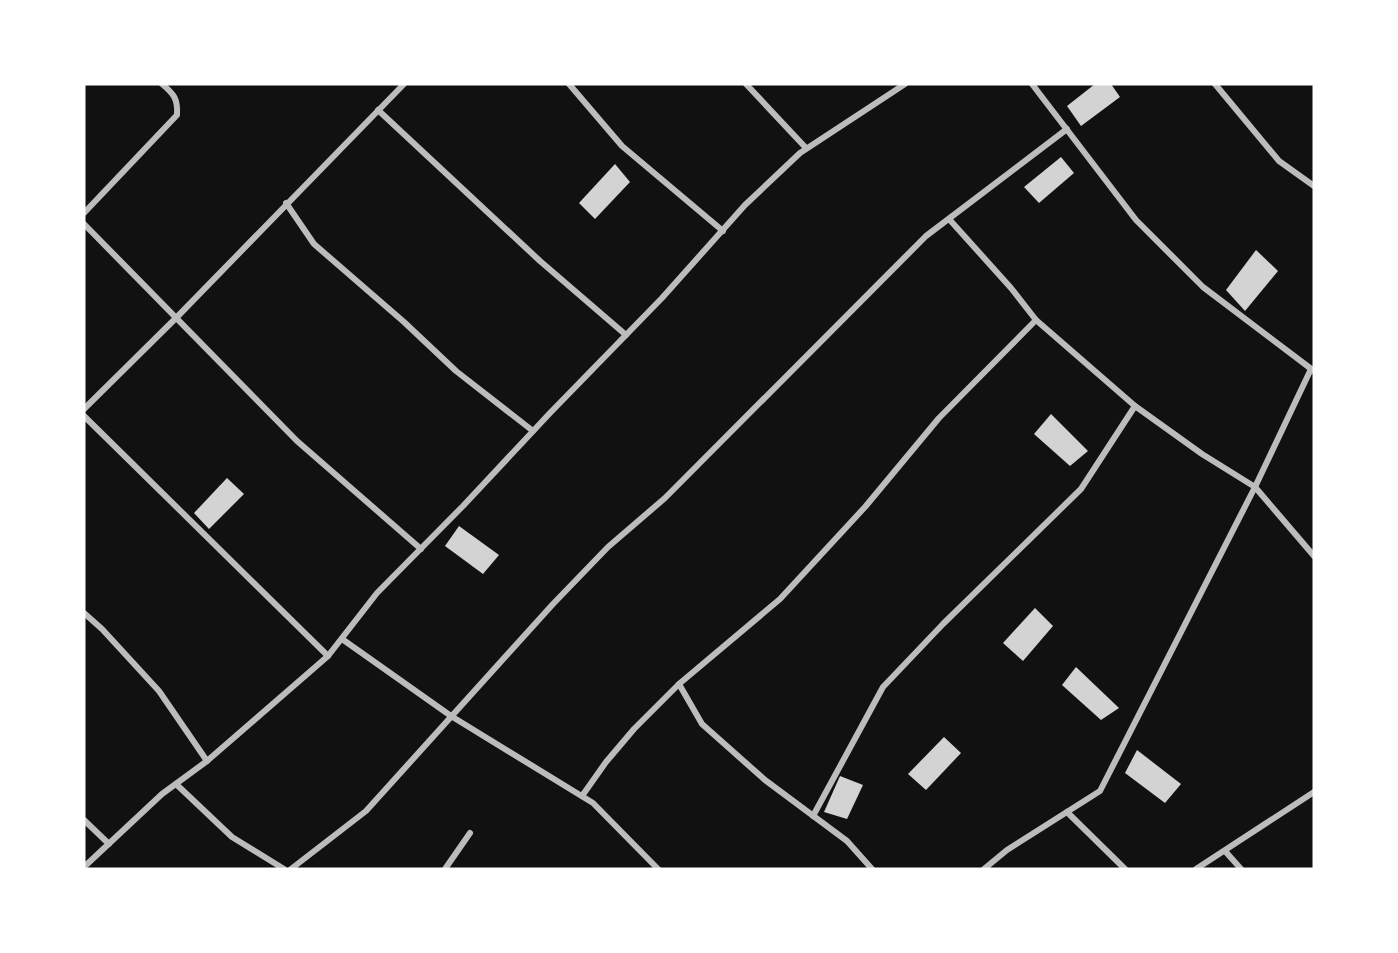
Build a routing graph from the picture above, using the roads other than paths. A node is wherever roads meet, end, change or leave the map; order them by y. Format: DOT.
graph roads {
  1 [pos="162,84"];
  2 [pos="404,84"];
  3 [pos="569,84"];
  4 [pos="746,84"];
  5 [pos="905,84"];
  6 [pos="1032,84"];
  7 [pos="1215,84"];
  8 [pos="378,110"];
  9 [pos="1067,129"];
  10 [pos="806,148"];
  11 [pos="1314,186"];
  12 [pos="286,203"];
  13 [pos="84,213"];
  14 [pos="949,219"];
  15 [pos="84,224"];
  16 [pos="723,231"];
  17 [pos="176,318"];
  18 [pos="1036,320"];
  19 [pos="626,335"];
  20 [pos="1312,370"];
  21 [pos="1135,406"];
  22 [pos="84,409"];
  23 [pos="84,416"];
  24 [pos="533,431"];
  25 [pos="1255,487"];
  26 [pos="421,549"];
  27 [pos="1314,556"];
  28 [pos="84,613"];
  29 [pos="342,639"];
  30 [pos="328,656"];
  31 [pos="679,684"];
  32 [pos="451,716"];
  33 [pos="207,761"];
  34 [pos="176,784"];
  35 [pos="1314,792"];
  36 [pos="582,796"];
  37 [pos="1066,812"];
  38 [pos="813,816"];
  39 [pos="84,820"];
  40 [pos="470,833"];
  41 [pos="109,844"];
  42 [pos="1225,851"];
  43 [pos="84,867"];
  44 [pos="284,869"];
  45 [pos="291,869"];
  46 [pos="445,869"];
  47 [pos="658,869"];
  48 [pos="872,869"];
  49 [pos="984,869"];
  50 [pos="1125,869"];
  51 [pos="1196,869"];
  52 [pos="1240,869"];
  1 -- 13 [label="street"];
  2 -- 8 [label="street"];
  3 -- 16 [label="street"];
  4 -- 10 [label="street"];
  5 -- 10 [label="street"];
  6 -- 9 [label="street"];
  7 -- 11 [label="street"];
  8 -- 12 [label="street"];
  8 -- 19 [label="street"];
  9 -- 14 [label="street"];
  9 -- 20 [label="street"];
  10 -- 16 [label="street"];
  12 -- 17 [label="street"];
  12 -- 24 [label="street"];
  14 -- 18 [label="street"];
  14 -- 32 [label="street"];
  15 -- 17 [label="street"];
  16 -- 19 [label="street"];
  17 -- 22 [label="street"];
  17 -- 26 [label="street"];
  18 -- 21 [label="street"];
  18 -- 31 [label="street"];
  19 -- 24 [label="street"];
  20 -- 25 [label="street"];
  21 -- 25 [label="street"];
  21 -- 38 [label="street"];
  23 -- 30 [label="street"];
  24 -- 26 [label="street"];
  25 -- 27 [label="street"];
  25 -- 37 [label="street"];
  26 -- 29 [label="street"];
  28 -- 33 [label="street"];
  29 -- 30 [label="street"];
  29 -- 32 [label="street"];
  30 -- 33 [label="street"];
  31 -- 36 [label="street"];
  31 -- 38 [label="street"];
  32 -- 36 [label="street"];
  32 -- 45 [label="street"];
  33 -- 34 [label="street"];
  34 -- 41 [label="street"];
  34 -- 44 [label="street"];
  35 -- 42 [label="street"];
  36 -- 47 [label="street"];
  37 -- 49 [label="street"];
  37 -- 50 [label="street"];
  38 -- 48 [label="street"];
  39 -- 41 [label="street"];
  40 -- 46 [label="street"];
  41 -- 43 [label="street"];
  42 -- 51 [label="street"];
  42 -- 52 [label="street"];
}
